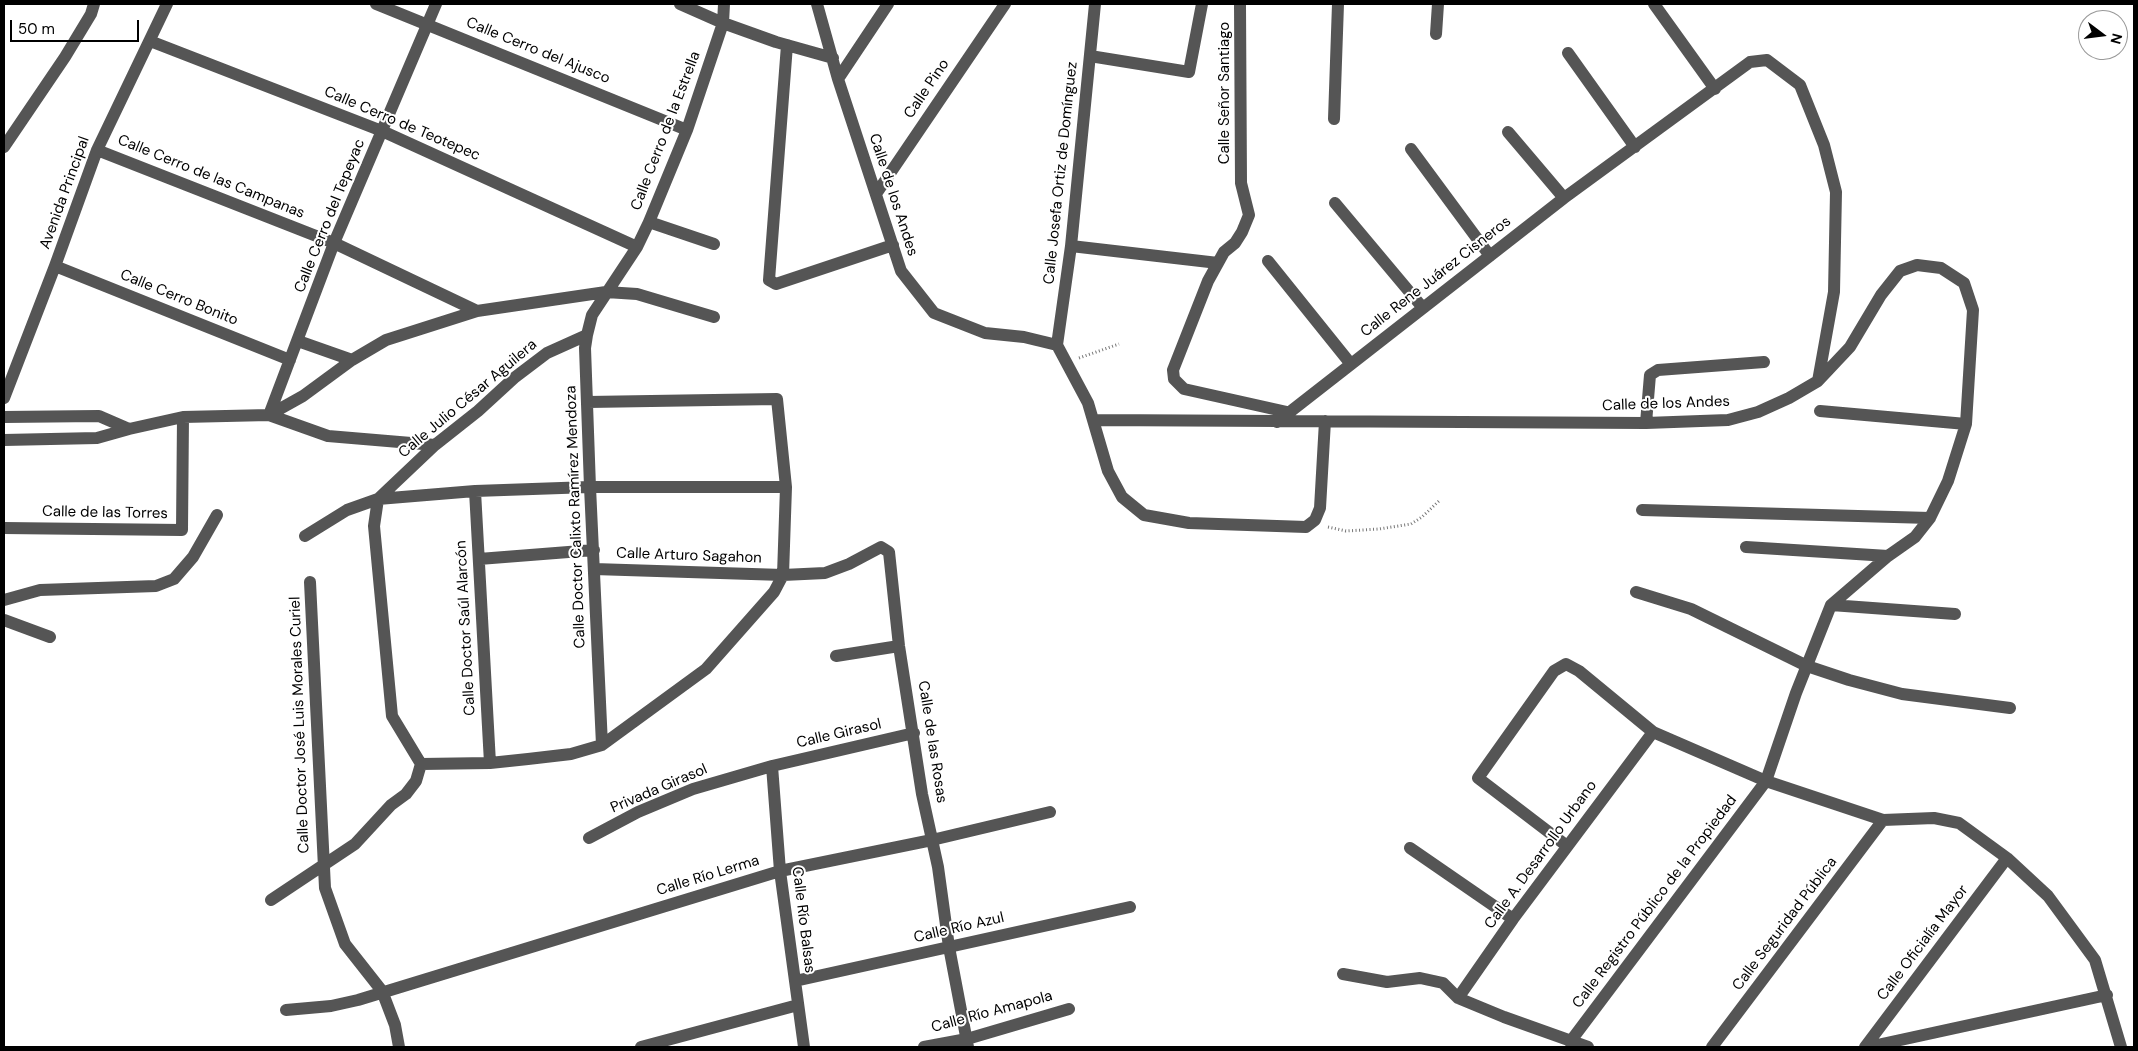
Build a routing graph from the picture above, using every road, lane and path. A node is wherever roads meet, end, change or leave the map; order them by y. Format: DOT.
graph roads {
  1 [pos="94,4"];
  2 [pos="167,4"];
  3 [pos="376,4"];
  4 [pos="436,4"];
  5 [pos="680,4"];
  6 [pos="724,4"];
  7 [pos="817,4"];
  8 [pos="888,4"];
  9 [pos="1005,4"];
  10 [pos="1095,4"];
  11 [pos="1202,4"];
  12 [pos="1240,4"];
  13 [pos="1338,4"];
  14 [pos="1438,4"];
  15 [pos="1654,4"];
  16 [pos="723,22"];
  17 [pos="427,23"];
  18 [pos="1436,34"];
  19 [pos="150,41"];
  20 [pos="787,45"];
  21 [pos="1568,53"];
  22 [pos="1090,56"];
  23 [pos="833,58"];
  24 [pos="838,79"];
  25 [pos="1715,89"];
  26 [pos="1334,119"];
  27 [pos="687,130"];
  28 [pos="382,131"];
  29 [pos="1508,132"];
  30 [pos="4,147"];
  31 [pos="1635,147"];
  32 [pos="1411,149"];
  33 [pos="97,150"];
  34 [pos="876,194"];
  35 [pos="1564,198"];
  36 [pos="1335,204"];
  37 [pos="649,222"];
  38 [pos="334,243"];
  39 [pos="714,244"];
  40 [pos="893,245"];
  41 [pos="1071,246"];
  42 [pos="637,247"];
  43 [pos="1490,256"];
  44 [pos="1268,261"];
  45 [pos="1218,263"];
  46 [pos="55,266"];
  47 [pos="606,292"];
  48 [pos="1423,308"];
  49 [pos="477,311"];
  50 [pos="714,317"];
  51 [pos="586,335"];
  52 [pos="298,341"];
  53 [pos="1119,344"];
  54 [pos="1057,345"];
  55 [pos="290,360"];
  56 [pos="352,360"];
  57 [pos="1764,362"];
  58 [pos="1067,363"];
  59 [pos="1350,363"];
  60 [pos="1818,381"];
  61 [pos="4,398"];
  62 [pos="588,402"];
  63 [pos="1820,411"];
  64 [pos="1287,412"];
  65 [pos="269,415"];
  66 [pos="4,417"];
  67 [pos="183,417"];
  68 [pos="1094,420"];
  69 [pos="1325,421"];
  70 [pos="1277,422"];
  71 [pos="1646,423"];
  72 [pos="1966,424"];
  73 [pos="129,429"];
  74 [pos="4,440"];
  75 [pos="435,445"];
  76 [pos="590,487"];
  77 [pos="786,487"];
  78 [pos="475,491"];
  79 [pos="378,499"];
  80 [pos="1440,500"];
  81 [pos="1642,510"];
  82 [pos="217,515"];
  83 [pos="1930,518"];
  84 [pos="1315,520"];
  85 [pos="4,528"];
  86 [pos="305,536"];
  87 [pos="1746,547"];
  88 [pos="594,550"];
  89 [pos="1888,556"];
  90 [pos="479,559"];
  91 [pos="594,570"];
  92 [pos="783,575"];
  93 [pos="310,582"];
  94 [pos="1636,592"];
  95 [pos="4,600"];
  96 [pos="1831,605"];
  97 [pos="1955,614"];
  98 [pos="4,620"];
  99 [pos="50,637"];
  100 [pos="899,646"];
  101 [pos="836,656"];
  102 [pos="1807,666"];
  103 [pos="2010,708"];
  104 [pos="1653,732"];
  105 [pos="914,733"];
  106 [pos="602,745"];
  107 [pos="490,763"];
  108 [pos="421,764"];
  109 [pos="772,766"];
  110 [pos="1766,781"];
  111 [pos="1050,812"];
  112 [pos="1883,820"];
  113 [pos="589,838"];
  114 [pos="932,840"];
  115 [pos="1567,846"];
  116 [pos="1410,848"];
  117 [pos="2007,858"];
  118 [pos="322,866"];
  119 [pos="780,872"];
  120 [pos="271,900"];
  121 [pos="1130,907"];
  122 [pos="1513,919"];
  123 [pos="949,948"];
  124 [pos="1343,974"];
  125 [pos="795,981"];
  126 [pos="382,991"];
  127 [pos="2107,995"];
  128 [pos="1458,998"];
  129 [pos="798,1005"];
  130 [pos="1069,1009"];
  131 [pos="286,1010"];
  132 [pos="1570,1042"];
  133 [pos="967,1043"];
  134 [pos="399,1047"];
  135 [pos="641,1047"];
  136 [pos="804,1047"];
  137 [pos="924,1047"];
  138 [pos="1588,1047"];
  139 [pos="1712,1047"];
  140 [pos="1866,1047"];
  141 [pos="2121,1047"];
  1 -- 30 [label="street"];
  2 -- 19 [label="street, Avenida Principal"];
  3 -- 17 [label="street, Calle Cerro del Ajusco"];
  4 -- 17 [label="street, Calle Cerro del Tepeyac"];
  5 -- 16 [label="street"];
  6 -- 16 [label="street, Calle Cerro de la Estrella"];
  7 -- 23 [label="street, Calle de los Andes"];
  8 -- 24 [label="street"];
  9 -- 34 [label="street, Calle Pino"];
  10 -- 22 [label="street, Calle Josefa Ortiz de Domínguez"];
  11 -- 22 [label="street"];
  12 -- 45 [label="street, Calle Señor Santiago"];
  13 -- 26 [label="street"];
  14 -- 18 [label="street"];
  15 -- 25 [label="street"];
  16 -- 20 [label="street"];
  16 -- 27 [label="street, Calle Cerro de la Estrella"];
  17 -- 27 [label="street, Calle Cerro del Ajusco"];
  17 -- 28 [label="street, Calle Cerro del Tepeyac"];
  19 -- 28 [label="street, Calle Cerro de Teotepec"];
  19 -- 33 [label="street, Avenida Principal"];
  20 -- 23 [label="street"];
  20 -- 40 [label="street"];
  21 -- 31 [label="street"];
  22 -- 41 [label="street, Calle Josefa Ortiz de Domínguez"];
  23 -- 24 [label="street, Calle de los Andes"];
  24 -- 34 [label="street, Calle de los Andes"];
  25 -- 31 [label="street, Calle Rene Juárez Cisneros"];
  25 -- 60 [label="street, Calle Rene Juárez Cisneros"];
  27 -- 37 [label="street, Calle Cerro de la Estrella"];
  28 -- 38 [label="street, Calle Cerro del Tepeyac"];
  28 -- 42 [label="street, Calle Cerro de Teotepec"];
  29 -- 35 [label="street"];
  31 -- 35 [label="street, Calle Rene Juárez Cisneros"];
  32 -- 43 [label="street"];
  33 -- 38 [label="street, Calle Cerro de las Campanas"];
  33 -- 46 [label="street, Avenida Principal"];
  34 -- 40 [label="street, Calle de los Andes"];
  35 -- 43 [label="street, Calle Rene Juárez Cisneros"];
  36 -- 48 [label="street"];
  37 -- 39 [label="street"];
  37 -- 42 [label="street, Calle Cerro de la Estrella"];
  38 -- 49 [label="street, Calle Cerro de las Campanas"];
  38 -- 52 [label="street, Calle Cerro del Tepeyac"];
  40 -- 54 [label="street, Calle de los Andes"];
  41 -- 45 [label="street"];
  41 -- 54 [label="street, Calle Josefa Ortiz de Domínguez"];
  42 -- 47 [label="street, Calle Cerro de la Estrella"];
  43 -- 48 [label="street, Calle Rene Juárez Cisneros"];
  44 -- 59 [label="street"];
  45 -- 64 [label="street, Calle Señor Santiago"];
  46 -- 55 [label="street, Calle Cerro Bonito"];
  46 -- 61 [label="street, Avenida Principal"];
  47 -- 49 [label="street"];
  47 -- 50 [label="street"];
  47 -- 51 [label="street, Calle Doctor Calixto Ramírez Mendoza"];
  48 -- 59 [label="street, Calle Rene Juárez Cisneros"];
  49 -- 56 [label="street"];
  51 -- 62 [label="street, Calle Doctor Calixto Ramírez Mendoza"];
  51 -- 75 [label="street, Calle Julio César Aguilera"];
  52 -- 55 [label="street, Calle Cerro del Tepeyac"];
  52 -- 56 [label="street"];
  53 -- 58 [label="path"];
  54 -- 58 [label="street"];
  55 -- 65 [label="street, Calle Cerro del Tepeyac"];
  56 -- 65 [label="street"];
  57 -- 71 [label="street"];
  58 -- 68 [label="street"];
  59 -- 64 [label="street, Calle Rene Juárez Cisneros"];
  60 -- 71 [label="street, Calle de los Andes"];
  60 -- 72 [label="street, Calle de los Andes"];
  62 -- 76 [label="street, Calle Doctor Calixto Ramírez Mendoza"];
  62 -- 77 [label="street"];
  63 -- 72 [label="street"];
  64 -- 70 [label="street, Calle Rene Juárez Cisneros"];
  65 -- 67 [label="street"];
  65 -- 75 [label="street"];
  66 -- 73 [label="street"];
  67 -- 73 [label="street"];
  67 -- 85 [label="street, Calle de las Torres"];
  68 -- 70 [label="street"];
  68 -- 84 [label="street"];
  69 -- 70 [label="street, Calle de los Andes"];
  69 -- 71 [label="street, Calle de los Andes"];
  69 -- 84 [label="street"];
  72 -- 83 [label="street, Calle de los Andes"];
  73 -- 74 [label="street"];
  75 -- 79 [label="street, Calle Julio César Aguilera"];
  76 -- 77 [label="street"];
  76 -- 78 [label="street"];
  76 -- 88 [label="street, Calle Doctor Calixto Ramírez Mendoza"];
  77 -- 92 [label="street"];
  78 -- 79 [label="street"];
  78 -- 90 [label="street, Calle Doctor Saúl Alarcón"];
  79 -- 86 [label="street"];
  79 -- 108 [label="street"];
  80 -- 84 [label="path"];
  81 -- 83 [label="street"];
  82 -- 95 [label="street"];
  83 -- 89 [label="street, Calle de los Andes"];
  87 -- 89 [label="street"];
  88 -- 90 [label="street"];
  88 -- 91 [label="street, Calle Doctor Calixto Ramírez Mendoza"];
  89 -- 96 [label="street, Calle de los Andes"];
  90 -- 107 [label="street, Calle Doctor Saúl Alarcón"];
  91 -- 92 [label="street, Calle Arturo Sagahon"];
  91 -- 106 [label="street, Calle Doctor Calixto Ramírez Mendoza"];
  92 -- 100 [label="street, Calle de las Rosas"];
  92 -- 106 [label="street"];
  93 -- 118 [label="street, Calle Doctor José Luis Morales Curiel"];
  94 -- 102 [label="street"];
  96 -- 97 [label="street"];
  96 -- 102 [label="street, Calle de los Andes"];
  98 -- 99 [label="street"];
  100 -- 101 [label="street"];
  100 -- 105 [label="street, Calle de las Rosas"];
  102 -- 103 [label="street"];
  102 -- 110 [label="street, Calle de los Andes"];
  104 -- 110 [label="street"];
  104 -- 115 [label="street, Calle A. Desarrollo Urbano"];
  104 -- 115 [label="street"];
  105 -- 109 [label="street, Calle Girasol"];
  105 -- 114 [label="street, Calle de las Rosas"];
  106 -- 107 [label="street"];
  107 -- 108 [label="street"];
  108 -- 118 [label="street"];
  109 -- 113 [label="street, Privada Girasol"];
  109 -- 119 [label="street, Calle Río Balsas"];
  110 -- 112 [label="street"];
  110 -- 132 [label="street, Calle Registro Público de la Propiedad"];
  111 -- 114 [label="street, Calle Río Lerma"];
  112 -- 117 [label="street"];
  112 -- 139 [label="street, Calle Seguridad Pública"];
  114 -- 119 [label="street, Calle Río Lerma"];
  114 -- 123 [label="street, Calle de las Rosas"];
  115 -- 122 [label="street, Calle A. Desarrollo Urbano"];
  116 -- 122 [label="street"];
  117 -- 127 [label="street"];
  117 -- 140 [label="street, Calle Oficialía Mayor"];
  118 -- 120 [label="street"];
  118 -- 126 [label="street, Calle Doctor José Luis Morales Curiel"];
  119 -- 125 [label="street, Calle Río Balsas"];
  119 -- 126 [label="street, Calle Río Lerma"];
  121 -- 123 [label="street, Calle Río Azul"];
  122 -- 128 [label="street, Calle A. Desarrollo Urbano"];
  123 -- 125 [label="street, Calle Río Azul"];
  123 -- 133 [label="street, Calle de las Rosas"];
  124 -- 128 [label="street"];
  125 -- 129 [label="street, Calle Río Balsas"];
  126 -- 131 [label="street, Calle Río Lerma"];
  126 -- 134 [label="street, Calle Doctor José Luis Morales Curiel"];
  127 -- 140 [label="street"];
  127 -- 141 [label="street"];
  128 -- 132 [label="street"];
  129 -- 135 [label="street"];
  129 -- 136 [label="street, Calle Río Balsas"];
  130 -- 133 [label="street, Calle Río Amapola"];
  132 -- 138 [label="street"];
  133 -- 137 [label="street, Calle Río Amapola"];
}
